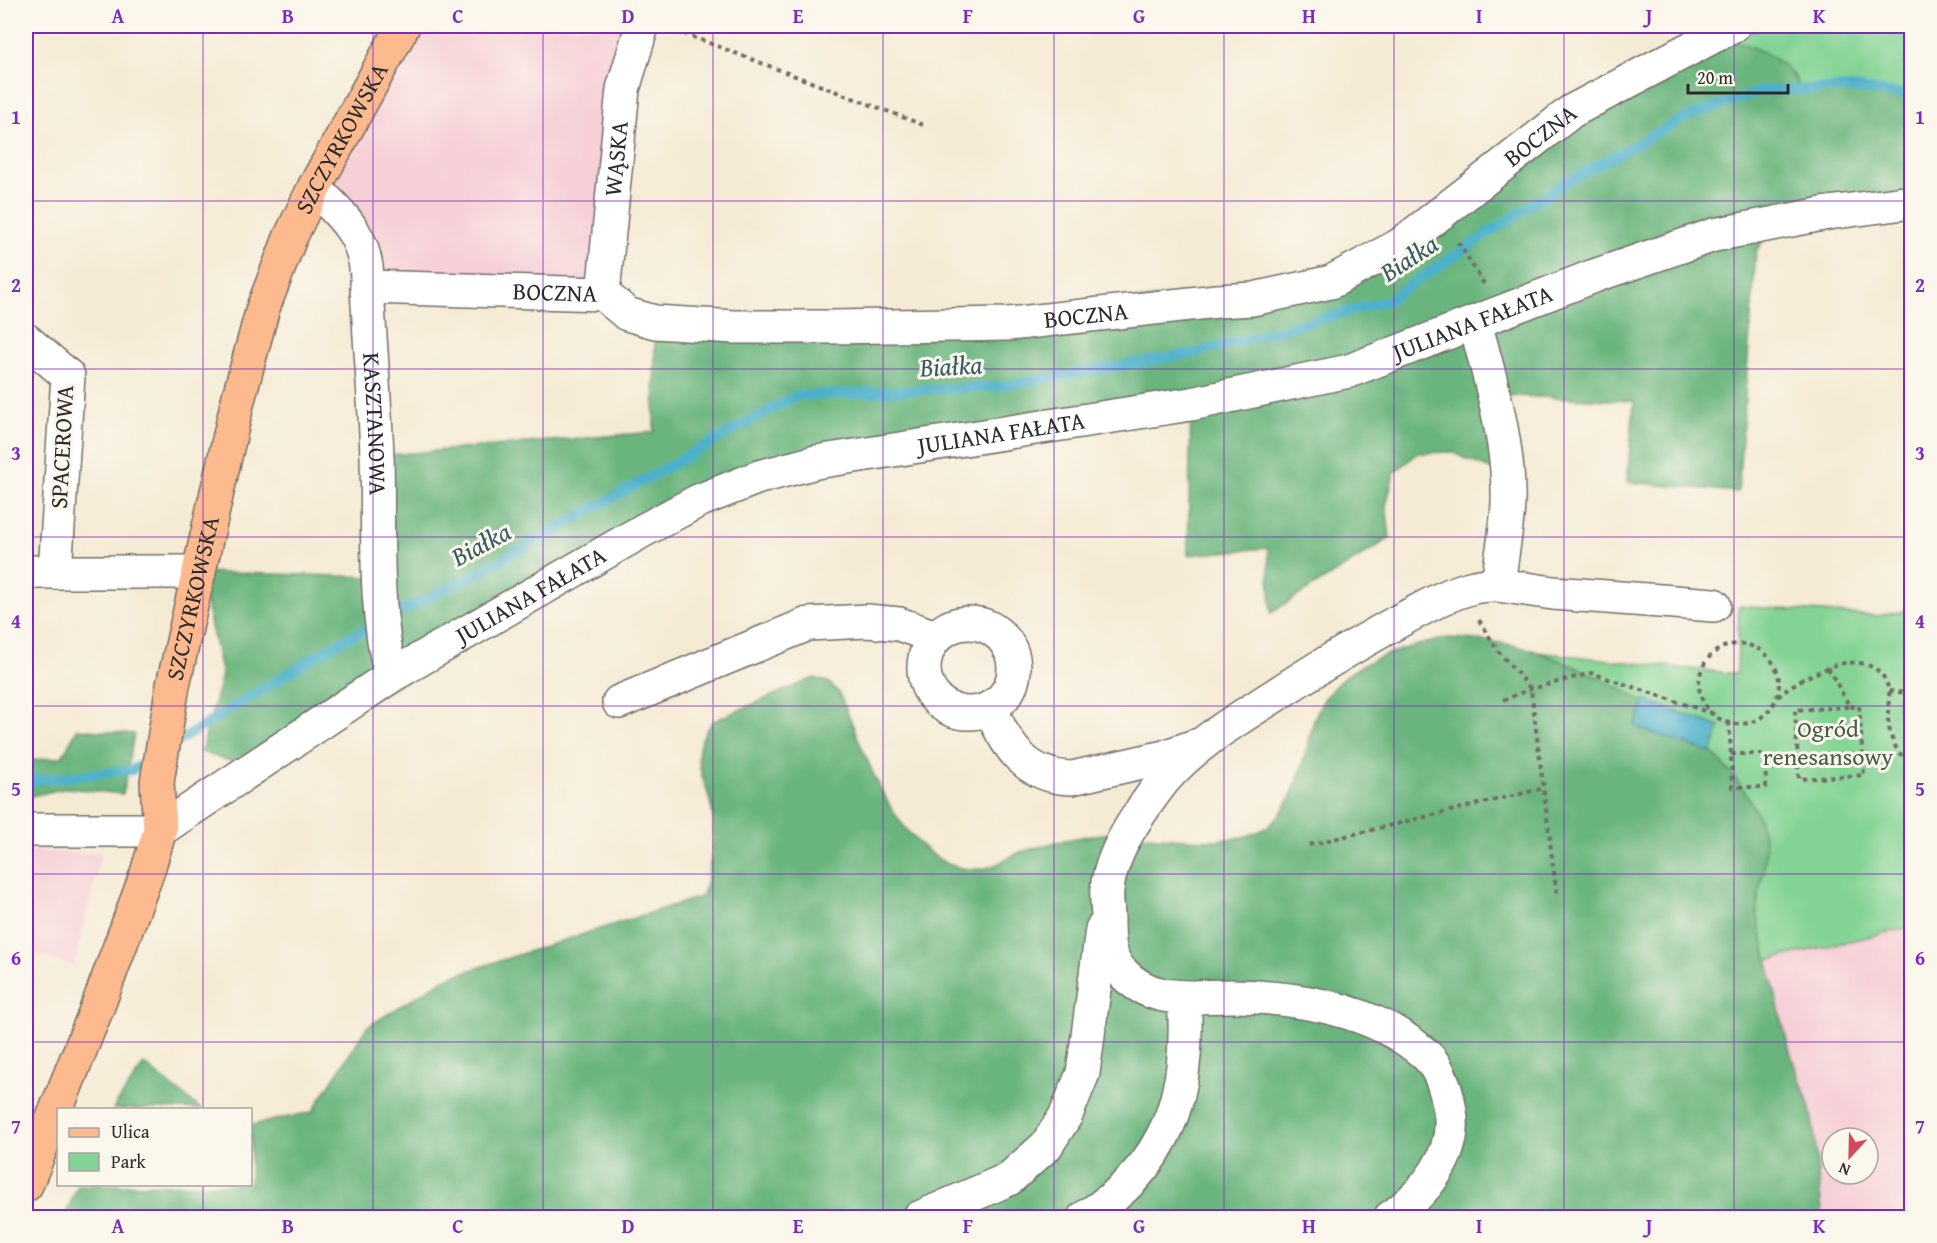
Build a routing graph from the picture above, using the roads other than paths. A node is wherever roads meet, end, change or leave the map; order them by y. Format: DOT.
graph roads {
  1 [pos="403,26"];
  2 [pos="642,26"];
  3 [pos="1733,26"];
  4 [pos="314,188"];
  5 [pos="1911,202"];
  6 [pos="367,287"];
  7 [pos="603,294"];
  8 [pos="1475,323"];
  9 [pos="26,340"];
  10 [pos="40,572"];
  11 [pos="199,572"];
  12 [pos="1498,585"];
  13 [pos="1714,605"];
  14 [pos="935,637"];
  15 [pos="391,676"];
  16 [pos="619,702"];
  17 [pos="990,708"];
  18 [pos="1202,744"];
  19 [pos="26,830"];
  20 [pos="160,830"];
  21 [pos="1107,889"];
  22 [pos="1184,999"];
  23 [pos="26,1185"];
  24 [pos="919,1218"];
  25 [pos="1084,1218"];
  26 [pos="1390,1218"];
  1 -- 4 [label="main road, SZCZYRKOWSKA"];
  2 -- 7 [label="street, WĄSKA"];
  3 -- 7 [label="street, BOCZNA"];
  4 -- 6 [label="street, KASZTANOWA"];
  4 -- 11 [label="main road, SZCZYRKOWSKA"];
  5 -- 8 [label="street, JULIANA FAŁATA"];
  6 -- 7 [label="street, BOCZNA"];
  6 -- 15 [label="street, KASZTANOWA"];
  8 -- 12 [label="street"];
  8 -- 15 [label="street, JULIANA FAŁATA"];
  9 -- 10 [label="street, SPACEROWA"];
  10 -- 11 [label="street"];
  11 -- 20 [label="main road, SZCZYRKOWSKA"];
  12 -- 13 [label="street"];
  12 -- 18 [label="street"];
  14 -- 16 [label="street"];
  14 -- 17 [label="street"];
  14 -- 17 [label="street"];
  15 -- 20 [label="street, JULIANA FAŁATA"];
  17 -- 18 [label="street"];
  18 -- 21 [label="street"];
  19 -- 20 [label="street"];
  20 -- 23 [label="main road, SZCZYRKOWSKA"];
  21 -- 22 [label="street"];
  21 -- 24 [label="street"];
  22 -- 25 [label="street"];
  22 -- 26 [label="street"];
}
